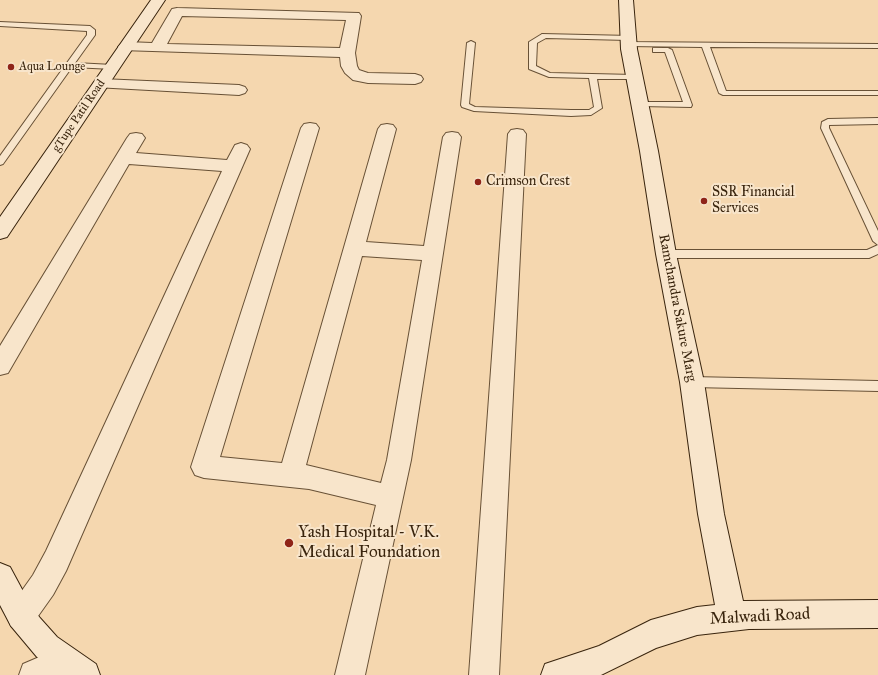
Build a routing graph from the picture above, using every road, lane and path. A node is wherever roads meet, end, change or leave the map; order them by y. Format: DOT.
graph roads {
  1 [pos="158,0"];
  2 [pos="626,0"];
  3 [pos="0,24"];
  4 [pos="471,43"];
  5 [pos="628,44"];
  6 [pos="705,44"];
  7 [pos="878,46"];
  8 [pos="126,47"];
  9 [pos="157,48"];
  10 [pos="347,53"];
  11 [pos="71,65"];
  12 [pos="112,67"];
  13 [pos="593,76"];
  14 [pos="634,77"];
  15 [pos="415,79"];
  16 [pos="101,84"];
  17 [pos="239,90"];
  18 [pos="878,93"];
  19 [pos="640,104"];
  20 [pos="878,121"];
  21 [pos="310,128"];
  22 [pos="387,129"];
  23 [pos="517,134"];
  24 [pos="452,137"];
  25 [pos="136,138"];
  26 [pos="124,158"];
  27 [pos="0,162"];
  28 [pos="0,231"];
  29 [pos="878,241"];
  30 [pos="354,248"];
  31 [pos="878,249"];
  32 [pos="433,254"];
  33 [pos="666,254"];
  34 [pos="0,366"];
  35 [pos="692,382"];
  36 [pos="878,386"];
  37 [pos="290,475"];
  38 [pos="390,497"];
  39 [pos="0,577"];
  40 [pos="878,614"];
  41 [pos="21,616"];
  42 [pos="732,617"];
  43 [pos="604,667"];
  44 [pos="75,668"];
  45 [pos="34,675"];
  46 [pos="350,675"];
  47 [pos="484,675"];
  48 [pos="556,675"];
  1 -- 8 [label="street, gTupe Patil Road"];
  2 -- 5 [label="street, Ramchandra Sakure Marg"];
  3 -- 11 [label="lane"];
  4 -- 13 [label="lane"];
  5 -- 6 [label="lane"];
  5 -- 13 [label="lane"];
  5 -- 14 [label="street, Ramchandra Sakure Marg"];
  5 -- 19 [label="lane"];
  6 -- 7 [label="lane"];
  6 -- 18 [label="lane"];
  8 -- 9 [label="street"];
  8 -- 12 [label="street, gTupe Patil Road"];
  9 -- 10 [label="street"];
  9 -- 10 [label="street"];
  10 -- 15 [label="street"];
  11 -- 12 [label="lane"];
  11 -- 27 [label="lane"];
  12 -- 16 [label="street, gTupe Patil Road"];
  13 -- 14 [label="lane"];
  14 -- 19 [label="street, Ramchandra Sakure Marg"];
  16 -- 17 [label="street"];
  16 -- 28 [label="street, gTupe Patil Road"];
  19 -- 33 [label="street, Ramchandra Sakure Marg"];
  20 -- 29 [label="lane"];
  21 -- 37 [label="street"];
  22 -- 30 [label="street"];
  23 -- 47 [label="street"];
  24 -- 32 [label="street"];
  25 -- 26 [label="street"];
  26 -- 34 [label="street"];
  26 -- 41 [label="street"];
  30 -- 32 [label="street"];
  30 -- 37 [label="street"];
  31 -- 33 [label="lane"];
  32 -- 38 [label="street"];
  33 -- 35 [label="street, Ramchandra Sakure Marg"];
  35 -- 36 [label="lane"];
  35 -- 42 [label="street, Ramchandra Sakure Marg"];
  37 -- 38 [label="street"];
  38 -- 46 [label="street"];
  39 -- 41 [label="street"];
  40 -- 42 [label="street, Malwadi Road"];
  41 -- 44 [label="street"];
  42 -- 43 [label="street, Malwadi Road"];
  43 -- 48 [label="street, Malwadi Road"];
  44 -- 45 [label="street"];
}
